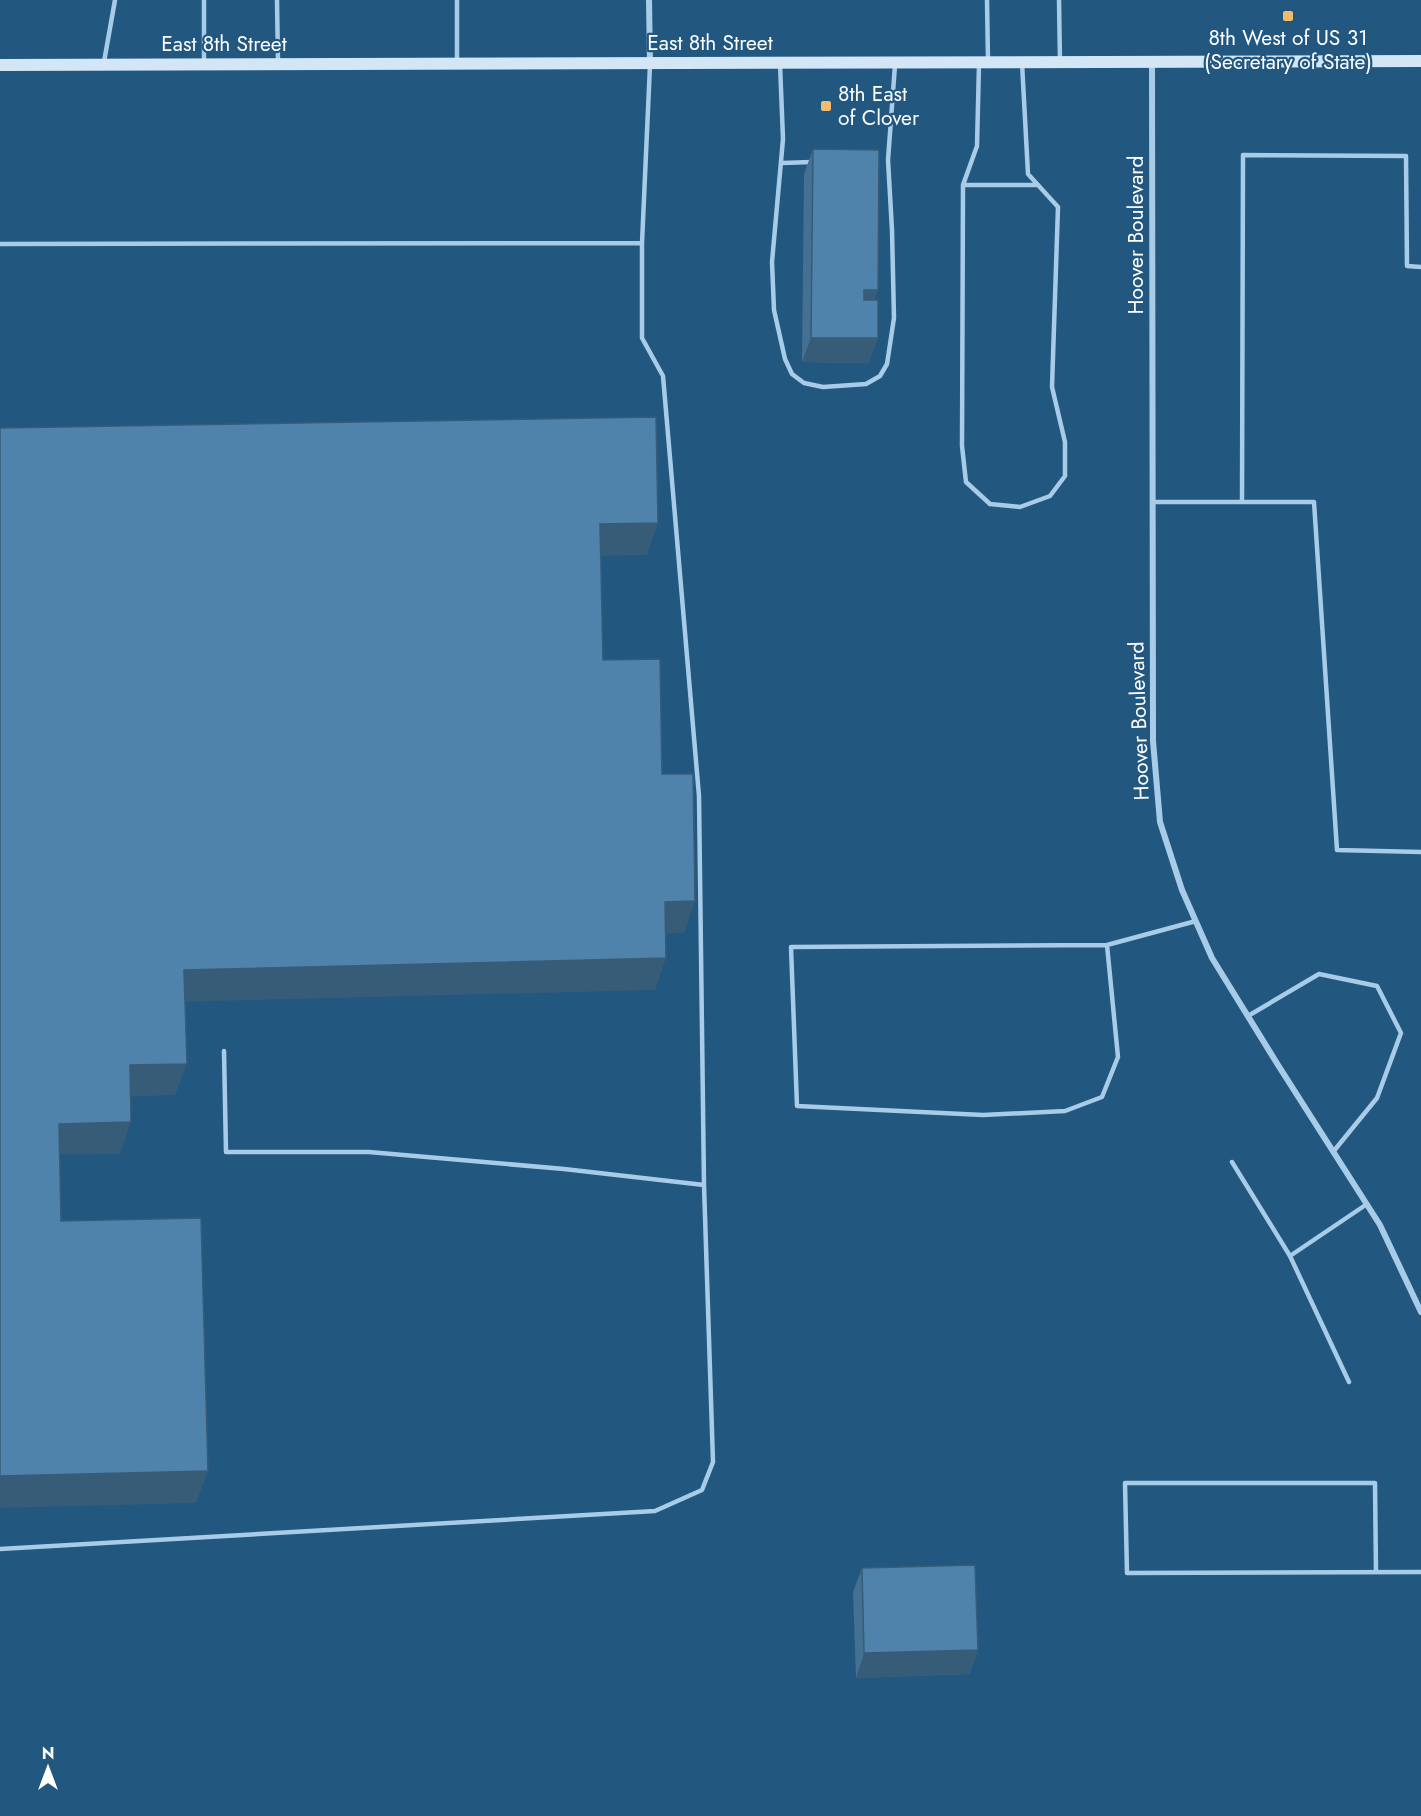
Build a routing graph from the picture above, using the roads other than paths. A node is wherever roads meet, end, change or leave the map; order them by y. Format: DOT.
graph roads {
  1 [pos="116,0"];
  2 [pos="204,0"];
  3 [pos="277,0"];
  4 [pos="457,0"];
  5 [pos="649,0"];
  6 [pos="987,0"];
  7 [pos="1059,0"];
  8 [pos="1152,61"];
  9 [pos="1421,61"];
  10 [pos="780,62"];
  11 [pos="895,62"];
  12 [pos="983,62"];
  13 [pos="1022,62"];
  14 [pos="1060,62"];
  15 [pos="457,63"];
  16 [pos="650,63"];
  17 [pos="103,64"];
  18 [pos="204,64"];
  19 [pos="278,64"];
  20 [pos="0,65"];
  21 [pos="888,160"];
  22 [pos="876,161"];
  23 [pos="817,162"];
  24 [pos="782,163"];
  25 [pos="963,185"];
  26 [pos="1038,185"];
  27 [pos="642,243"];
  28 [pos="0,244"];
  29 [pos="1421,267"];
  30 [pos="1153,502"];
  31 [pos="1242,502"];
  32 [pos="1421,852"];
  33 [pos="1196,921"];
  34 [pos="1107,945"];
  35 [pos="1248,1016"];
  36 [pos="224,1051"];
  37 [pos="1334,1152"];
  38 [pos="1232,1162"];
  39 [pos="704,1185"];
  40 [pos="1367,1204"];
  41 [pos="1290,1256"];
  42 [pos="1421,1312"];
  43 [pos="1349,1382"];
  44 [pos="0,1549"];
  45 [pos="1376,1572"];
  46 [pos="1421,1572"];
  1 -- 17 [label="lane"];
  2 -- 18 [label="lane"];
  3 -- 19 [label="lane"];
  4 -- 15 [label="lane"];
  5 -- 16 [label="street"];
  6 -- 12 [label="lane"];
  7 -- 14 [label="lane"];
  8 -- 9 [label="main road, East 8th Street"];
  8 -- 14 [label="main road, East 8th Street"];
  8 -- 30 [label="street, Hoover Boulevard"];
  10 -- 11 [label="main road, East 8th Street"];
  10 -- 16 [label="main road, East 8th Street"];
  10 -- 24 [label="lane"];
  11 -- 12 [label="main road, East 8th Street"];
  11 -- 21 [label="lane"];
  12 -- 13 [label="main road, East 8th Street"];
  12 -- 25 [label="lane"];
  13 -- 14 [label="main road, East 8th Street"];
  13 -- 26 [label="lane"];
  15 -- 16 [label="main road, East 8th Street"];
  15 -- 19 [label="main road, East 8th Street"];
  16 -- 27 [label="lane"];
  17 -- 18 [label="main road, East 8th Street"];
  17 -- 20 [label="main road, East 8th Street"];
  18 -- 19 [label="main road, East 8th Street"];
  21 -- 22 [label="lane"];
  21 -- 24 [label="lane"];
  23 -- 24 [label="lane"];
  25 -- 26 [label="lane"];
  25 -- 26 [label="lane"];
  27 -- 28 [label="lane"];
  27 -- 39 [label="lane"];
  29 -- 31 [label="lane"];
  30 -- 31 [label="lane"];
  30 -- 33 [label="street, Hoover Boulevard"];
  31 -- 32 [label="lane"];
  33 -- 34 [label="lane"];
  33 -- 35 [label="street, Hoover Boulevard"];
  34 -- 34 [label="lane"];
  35 -- 37 [label="street, Hoover Boulevard"];
  35 -- 37 [label="lane"];
  36 -- 39 [label="lane"];
  37 -- 40 [label="street, Hoover Boulevard"];
  38 -- 41 [label="lane"];
  39 -- 44 [label="lane"];
  40 -- 41 [label="lane"];
  40 -- 42 [label="street, Hoover Boulevard"];
  41 -- 43 [label="lane"];
  45 -- 45 [label="lane"];
  45 -- 46 [label="lane"];
}
